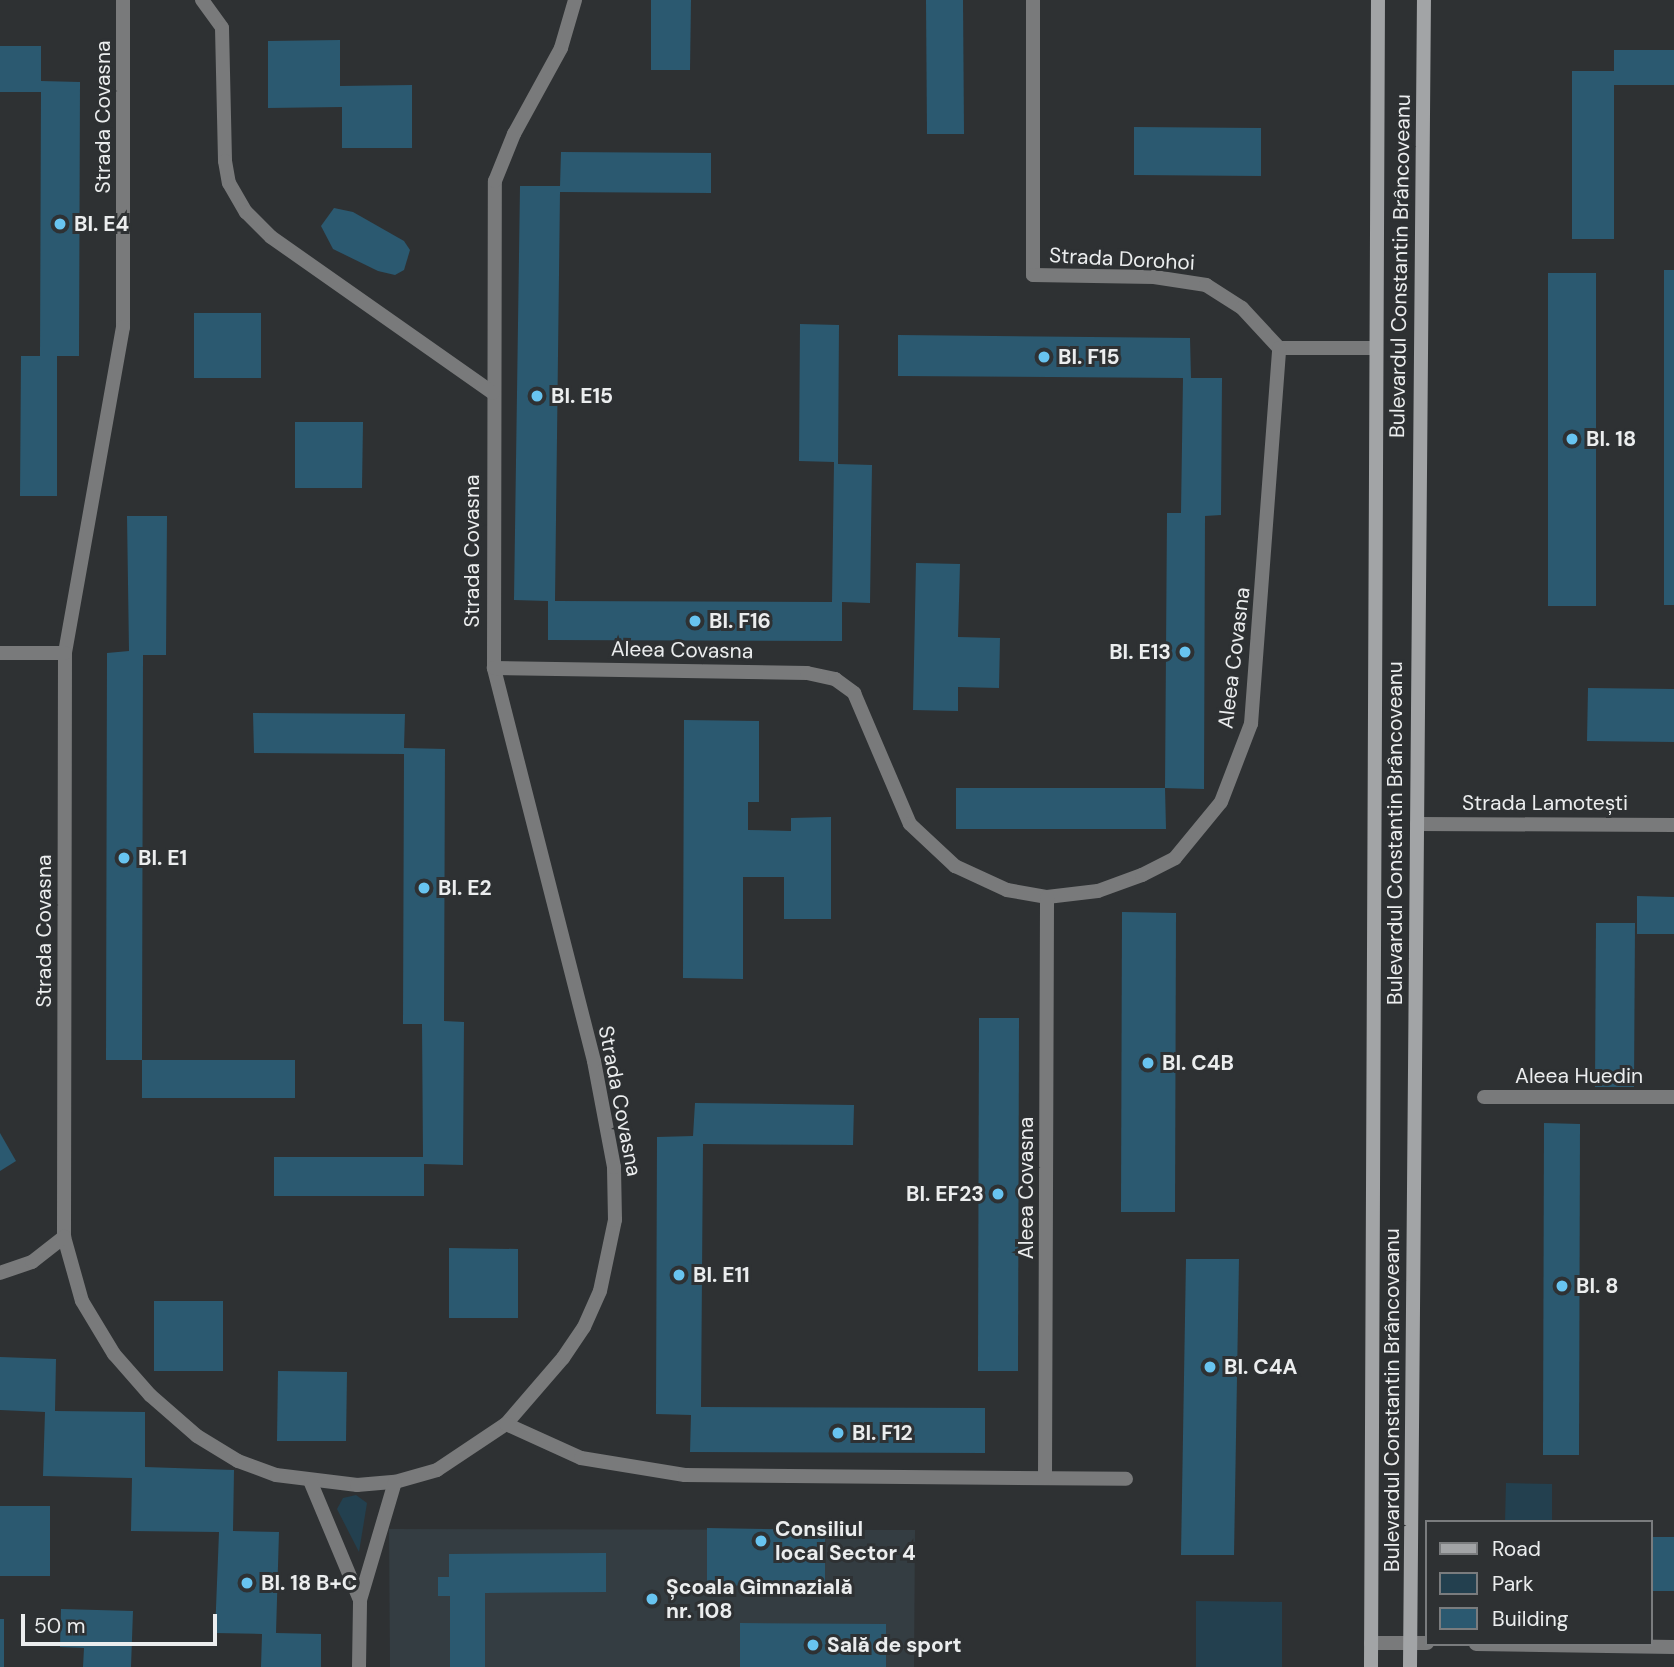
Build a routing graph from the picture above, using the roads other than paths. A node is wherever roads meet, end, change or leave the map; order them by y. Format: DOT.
graph roads {
  1 [pos="123,0"];
  2 [pos="202,0"];
  3 [pos="575,0"];
  4 [pos="1033,0"];
  5 [pos="1378,0"];
  6 [pos="1424,0"];
  7 [pos="1279,348"];
  8 [pos="1375,348"];
  9 [pos="493,393"];
  10 [pos="0,653"];
  11 [pos="65,653"];
  12 [pos="494,668"];
  13 [pos="1417,824"];
  14 [pos="1674,825"];
  15 [pos="1048,897"];
  16 [pos="1484,1097"];
  17 [pos="1674,1097"];
  18 [pos="64,1237"];
  19 [pos="0,1273"];
  20 [pos="506,1424"];
  21 [pos="1045,1478"];
  22 [pos="1126,1479"];
  23 [pos="396,1482"];
  24 [pos="311,1483"];
  25 [pos="360,1600"];
  26 [pos="1371,1643"];
  27 [pos="1411,1643"];
  28 [pos="1426,1643"];
  29 [pos="1608,1646"];
  30 [pos="1674,1647"];
  31 [pos="359,1667"];
  32 [pos="1371,1667"];
  33 [pos="1410,1667"];
  1 -- 11 [label="street, Strada Covasna"];
  2 -- 9 [label="street"];
  3 -- 9 [label="street, Strada Covasna"];
  4 -- 7 [label="street, Strada Dorohoi"];
  5 -- 8 [label="main road, Bulevardul Constantin Brâncoveanu"];
  6 -- 13 [label="main road, Bulevardul Constantin Brâncoveanu"];
  7 -- 8 [label="street"];
  7 -- 15 [label="street, Aleea Covasna"];
  8 -- 26 [label="main road, Bulevardul Constantin Brâncoveanu"];
  9 -- 12 [label="street, Strada Covasna"];
  10 -- 11 [label="street"];
  11 -- 18 [label="street, Strada Covasna"];
  12 -- 15 [label="street, Aleea Covasna"];
  12 -- 20 [label="street, Strada Covasna"];
  13 -- 14 [label="street, Strada Lamotești"];
  13 -- 27 [label="main road, Bulevardul Constantin Brâncoveanu"];
  15 -- 21 [label="street, Aleea Covasna"];
  16 -- 17 [label="street, Aleea Huedin"];
  18 -- 19 [label="street"];
  18 -- 24 [label="street, Strada Covasna"];
  20 -- 21 [label="street"];
  20 -- 23 [label="street, Strada Covasna"];
  21 -- 22 [label="street"];
  23 -- 24 [label="street, Strada Covasna"];
  23 -- 25 [label="street"];
  24 -- 25 [label="street"];
  25 -- 31 [label="street"];
  26 -- 27 [label="street"];
  26 -- 32 [label="main road, Bulevardul Constantin Brâncoveanu"];
  27 -- 28 [label="street"];
  27 -- 33 [label="main road, Bulevardul Constantin Brâncoveanu"];
  29 -- 30 [label="street"];
}
